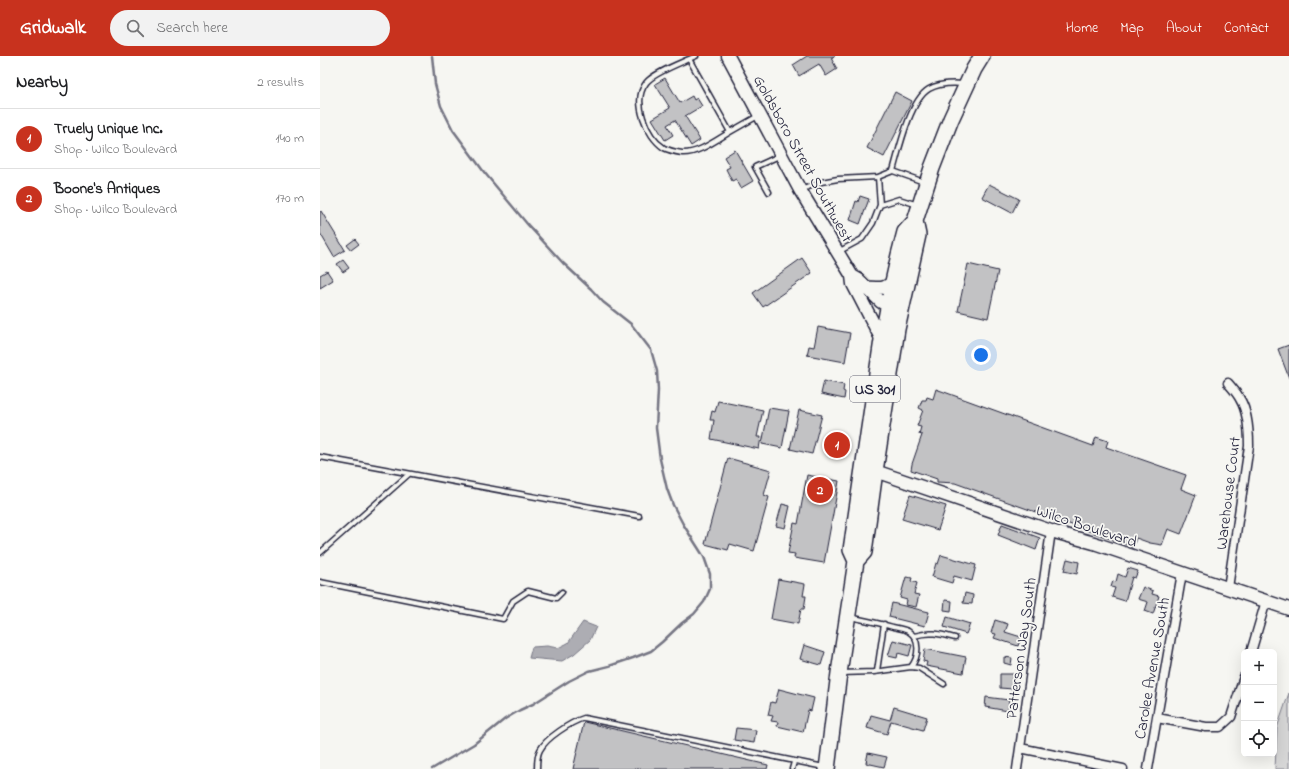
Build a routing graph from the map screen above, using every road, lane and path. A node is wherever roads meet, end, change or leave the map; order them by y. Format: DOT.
graph roads {
  1 [pos="696,56"];
  2 [pos="728,56"];
  3 [pos="982,56"];
  4 [pos="689,59"];
  5 [pos="967,84"];
  6 [pos="760,115"];
  7 [pos="730,132"];
  8 [pos="781,155"];
  9 [pos="894,171"];
  10 [pos="878,177"];
  11 [pos="927,183"];
  12 [pos="800,190"];
  13 [pos="769,192"];
  14 [pos="920,205"];
  15 [pos="880,206"];
  16 [pos="915,221"];
  17 [pos="838,252"];
  18 [pos="852,276"];
  19 [pos="893,282"];
  20 [pos="867,288"];
  21 [pos="895,306"];
  22 [pos="882,340"];
  23 [pos="1228,383"];
  24 [pos="320,457"];
  25 [pos="875,471"];
  26 [pos="409,474"];
  27 [pos="639,516"];
  28 [pos="1051,531"];
  29 [pos="320,553"];
  30 [pos="856,561"];
  31 [pos="1182,572"];
  32 [pos="320,582"];
  33 [pos="1228,588"];
  34 [pos="562,592"];
  35 [pos="1266,601"];
  36 [pos="1289,609"];
  37 [pos="847,616"];
  38 [pos="884,624"];
  39 [pos="914,636"];
  40 [pos="955,638"];
  41 [pos="1252,649"];
  42 [pos="911,667"];
  43 [pos="877,671"];
  44 [pos="839,673"];
  45 [pos="944,684"];
  46 [pos="1241,685"];
  47 [pos="1157,718"];
  48 [pos="1020,748"];
  49 [pos="794,762"];
  50 [pos="827,768"];
  51 [pos="537,769"];
  52 [pos="792,769"];
  53 [pos="1016,769"];
  54 [pos="1123,769"];
  55 [pos="1148,769"];
  1 -- 4 [label="lane"];
  2 -- 6 [label="street, Goldsboro Street Southwest"];
  3 -- 5 [label="highway, US 301"];
  4 -- 7 [label="lane"];
  4 -- 7 [label="lane"];
  5 -- 9 [label="lane"];
  5 -- 11 [label="highway, US 301"];
  6 -- 7 [label="lane"];
  6 -- 8 [label="street, Goldsboro Street Southwest"];
  8 -- 12 [label="street, Goldsboro Street Southwest"];
  8 -- 13 [label="lane"];
  9 -- 10 [label="lane"];
  9 -- 11 [label="lane"];
  10 -- 12 [label="lane"];
  10 -- 15 [label="lane"];
  11 -- 14 [label="highway, US 301"];
  12 -- 17 [label="street, Goldsboro Street Southwest"];
  14 -- 15 [label="lane"];
  14 -- 16 [label="highway, US 301"];
  15 -- 17 [label="lane"];
  16 -- 19 [label="highway, US 301"];
  16 -- 21 [label="highway, US 301"];
  17 -- 18 [label="street, Goldsboro Street Southwest"];
  18 -- 20 [label="street, Goldsboro Street Southwest"];
  18 -- 22 [label="street, Goldsboro Street Southwest"];
  19 -- 20 [label="street"];
  19 -- 21 [label="highway, US 301"];
  20 -- 21 [label="street, Goldsboro Street Southwest"];
  21 -- 22 [label="highway, US 301"];
  21 -- 25 [label="highway, US 301"];
  22 -- 30 [label="highway, US 301"];
  23 -- 33 [label="street, Warehouse Court"];
  24 -- 26 [label="lane"];
  25 -- 28 [label="street, Wilco Boulevard"];
  25 -- 30 [label="highway, US 301"];
  26 -- 27 [label="lane"];
  26 -- 29 [label="lane"];
  28 -- 31 [label="street, Wilco Boulevard"];
  28 -- 48 [label="street, Patterson Way South"];
  30 -- 37 [label="highway, US 301"];
  31 -- 33 [label="street, Wilco Boulevard"];
  31 -- 47 [label="street, Carolee Avenue South"];
  32 -- 34 [label="lane"];
  33 -- 35 [label="street, Wilco Boulevard"];
  35 -- 36 [label="street, Wilco Boulevard"];
  35 -- 41 [label="street"];
  37 -- 38 [label="lane"];
  37 -- 44 [label="highway, US 301"];
  38 -- 39 [label="lane"];
  38 -- 43 [label="lane"];
  39 -- 40 [label="lane"];
  39 -- 42 [label="lane"];
  42 -- 43 [label="lane"];
  42 -- 45 [label="lane"];
  43 -- 44 [label="lane"];
  44 -- 50 [label="highway, US 301"];
  46 -- 47 [label="street"];
  47 -- 55 [label="street, Carolee Avenue South"];
  48 -- 53 [label="street, Patterson Way South"];
  48 -- 54 [label="street"];
  49 -- 50 [label="lane"];
  49 -- 51 [label="lane"];
  49 -- 52 [label="lane"];
}
